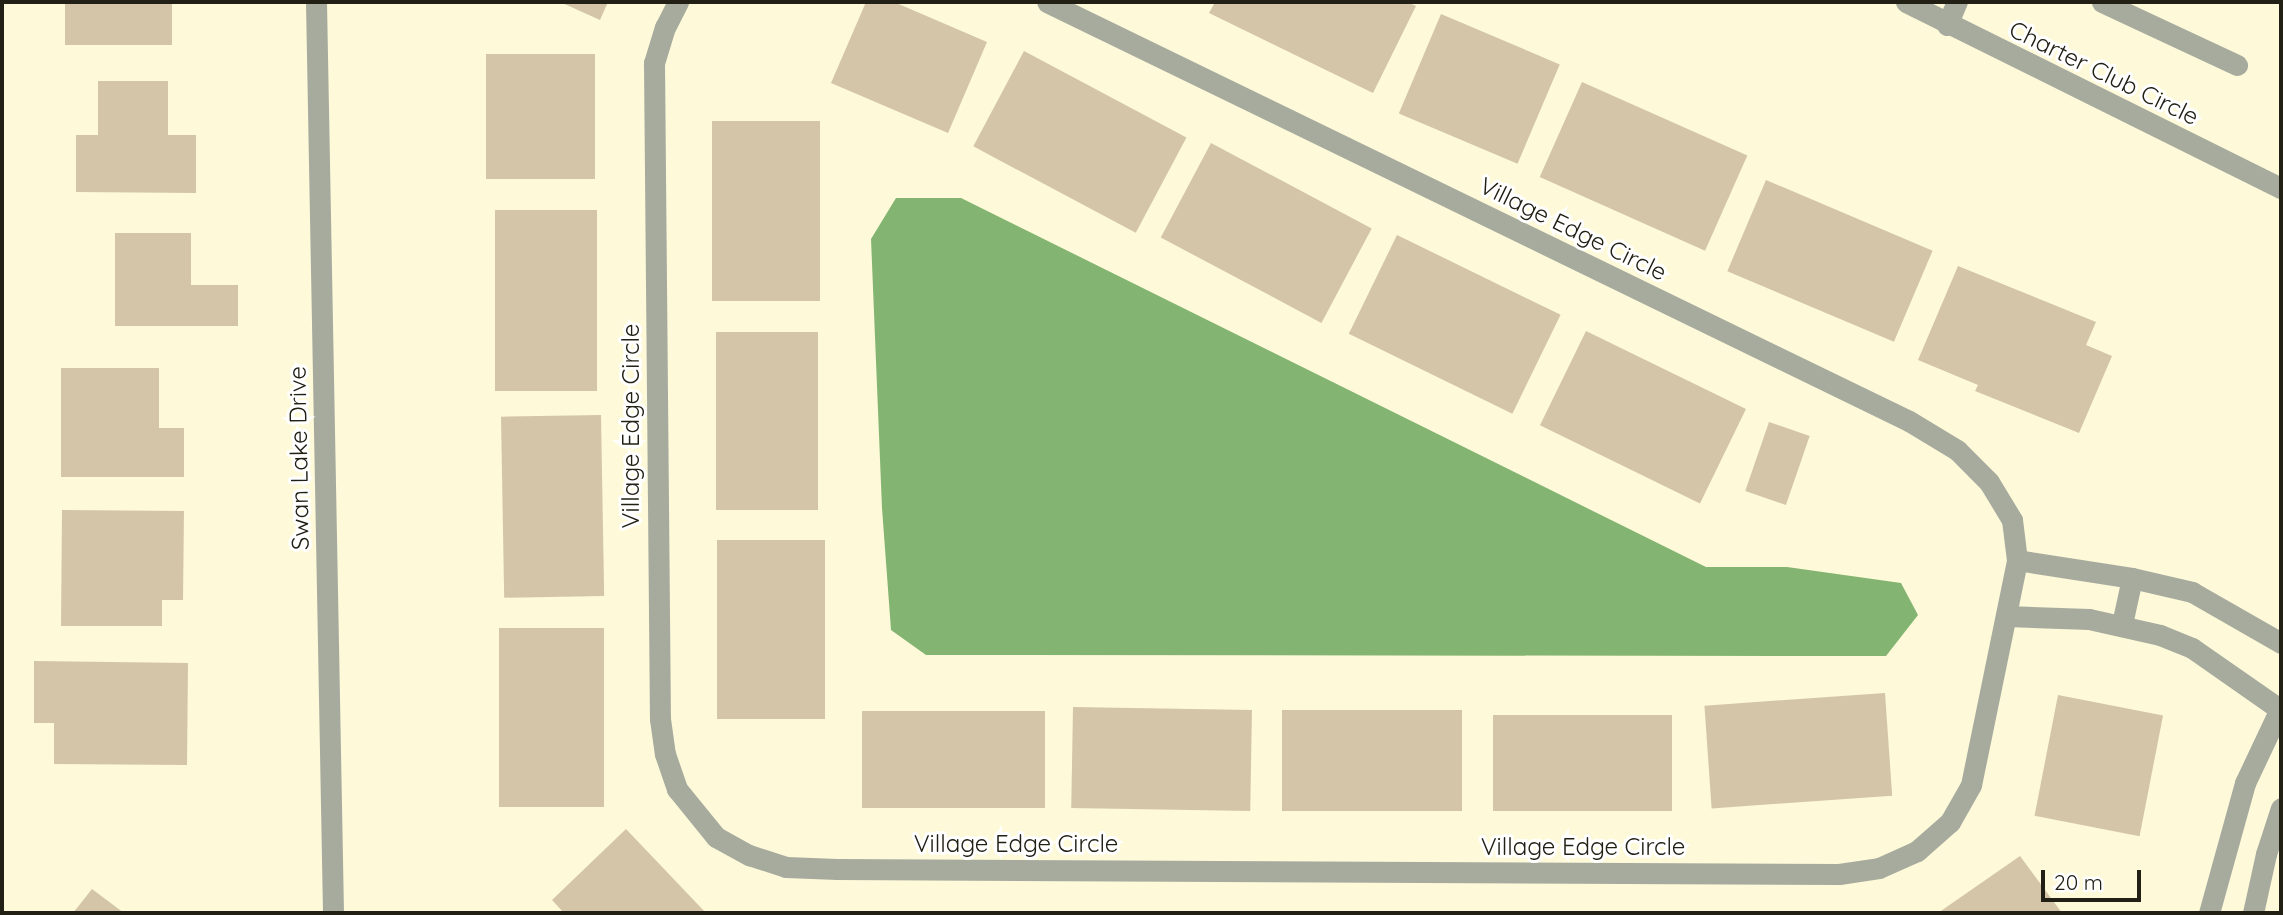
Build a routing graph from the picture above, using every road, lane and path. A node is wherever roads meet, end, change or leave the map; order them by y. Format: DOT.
graph roads {
  1 [pos="316,2"];
  2 [pos="678,2"];
  3 [pos="1047,2"];
  4 [pos="1906,2"];
  5 [pos="1957,2"];
  6 [pos="2102,2"];
  7 [pos="1947,25"];
  8 [pos="2237,65"];
  9 [pos="2281,188"];
  10 [pos="2017,560"];
  11 [pos="2132,578"];
  12 [pos="2006,616"];
  13 [pos="2122,624"];
  14 [pos="2281,643"];
  15 [pos="2281,708"];
  16 [pos="2281,808"];
  17 [pos="333,913"];
  18 [pos="2209,913"];
  19 [pos="2253,913"];
  1 -- 17 [label="street, Swan Lake Drive"];
  2 -- 12 [label="street, Village Edge Circle"];
  3 -- 10 [label="street, Village Edge Circle"];
  4 -- 7 [label="street, Charter Club Circle"];
  5 -- 7 [label="street"];
  6 -- 8 [label="street"];
  7 -- 9 [label="street, Charter Club Circle"];
  10 -- 11 [label="street"];
  10 -- 12 [label="street, Village Edge Circle"];
  11 -- 13 [label="street"];
  11 -- 14 [label="street"];
  12 -- 13 [label="street"];
  13 -- 15 [label="street"];
  15 -- 18 [label="street"];
  16 -- 19 [label="street"];
}
